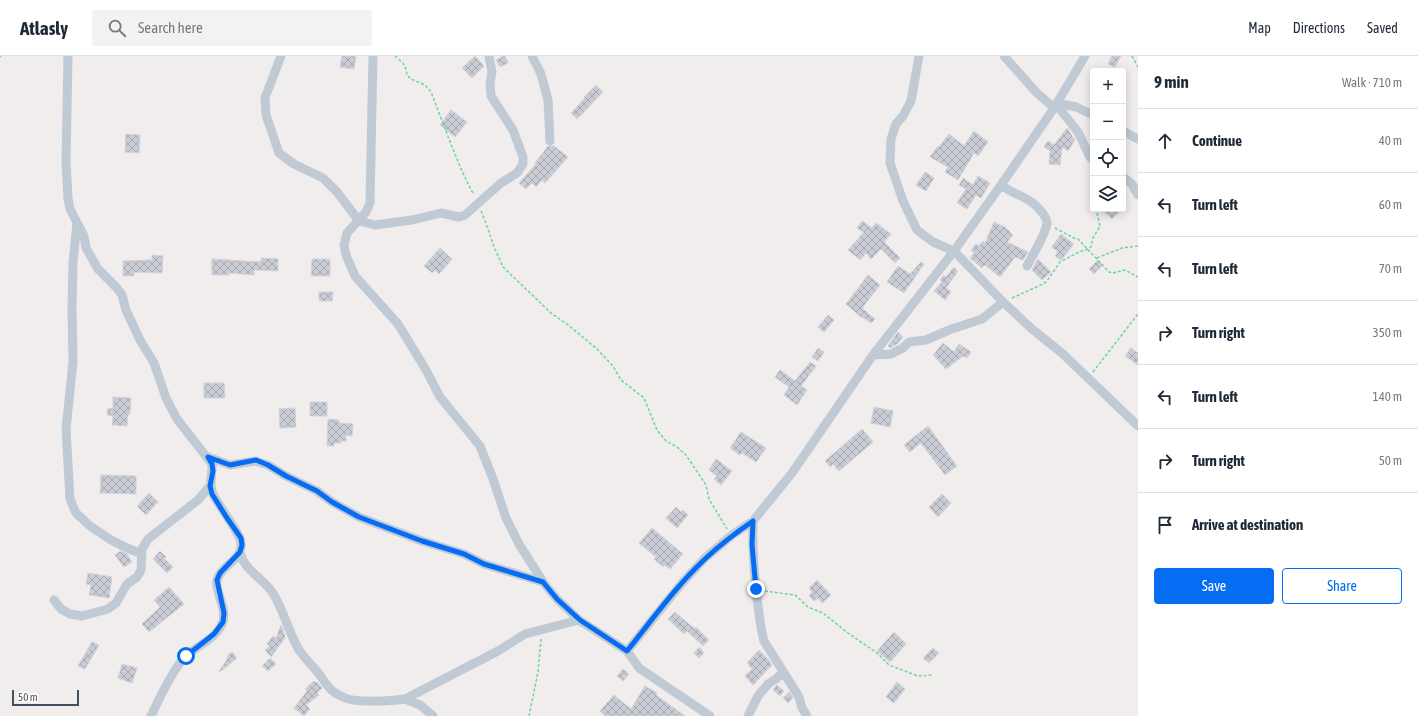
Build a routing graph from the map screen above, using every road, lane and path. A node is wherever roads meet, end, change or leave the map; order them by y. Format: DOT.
graph roads {
  1 [pos="68,56"];
  2 [pos="281,56"];
  3 [pos="373,56"];
  4 [pos="395,56"];
  5 [pos="489,56"];
  6 [pos="532,56"];
  7 [pos="919,56"];
  8 [pos="1004,56"];
  9 [pos="1085,56"];
  10 [pos="1132,56"];
  11 [pos="1138,67"];
  12 [pos="1056,105"];
  13 [pos="1090,114"];
  14 [pos="1126,133"];
  15 [pos="1138,139"];
  16 [pos="550,141"];
  17 [pos="1090,157"];
  18 [pos="1126,179"];
  19 [pos="1001,184"];
  20 [pos="1138,195"];
  21 [pos="478,203"];
  22 [pos="1097,212"];
  23 [pos="359,221"];
  24 [pos="77,222"];
  25 [pos="1047,222"];
  26 [pos="1138,246"];
  27 [pos="1088,249"];
  28 [pos="954,251"];
  29 [pos="1097,258"];
  30 [pos="1027,266"];
  31 [pos="1138,277"];
  32 [pos="1003,302"];
  33 [pos="1138,314"];
  34 [pos="873,355"];
  35 [pos="1088,378"];
  36 [pos="1138,426"];
  37 [pos="208,457"];
  38 [pos="210,486"];
  39 [pos="753,521"];
  40 [pos="732,535"];
  41 [pos="240,552"];
  42 [pos="142,554"];
  43 [pos="543,582"];
  44 [pos="756,589"];
  45 [pos="54,600"];
  46 [pos="580,620"];
  47 [pos="542,630"];
  48 [pos="627,651"];
  49 [pos="783,672"];
  50 [pos="933,675"];
  51 [pos="406,699"];
  52 [pos="697,713"];
  53 [pos="152,716"];
  54 [pos="433,716"];
  55 [pos="529,716"];
  56 [pos="710,716"];
  57 [pos="748,716"];
  58 [pos="807,716"];
  1 -- 24 [label="street"];
  2 -- 23 [label="street"];
  3 -- 23 [label="street"];
  4 -- 21 [label="path"];
  5 -- 21 [label="street"];
  6 -- 16 [label="street"];
  7 -- 28 [label="street"];
  8 -- 12 [label="street"];
  9 -- 12 [label="street"];
  10 -- 11 [label="path"];
  12 -- 13 [label="street"];
  12 -- 17 [label="street"];
  12 -- 19 [label="street"];
  14 -- 15 [label="street"];
  18 -- 20 [label="street"];
  19 -- 25 [label="street"];
  19 -- 28 [label="street"];
  21 -- 23 [label="street"];
  21 -- 40 [label="path"];
  22 -- 27 [label="path"];
  23 -- 43 [label="street"];
  24 -- 37 [label="street"];
  24 -- 42 [label="street"];
  25 -- 27 [label="path"];
  25 -- 30 [label="street"];
  26 -- 29 [label="path"];
  27 -- 29 [label="path"];
  27 -- 32 [label="path"];
  28 -- 32 [label="street"];
  28 -- 34 [label="street"];
  29 -- 31 [label="path"];
  32 -- 34 [label="street"];
  32 -- 35 [label="street"];
  33 -- 35 [label="path"];
  34 -- 39 [label="street"];
  35 -- 36 [label="street"];
  37 -- 38 [label="street"];
  37 -- 43 [label="street"];
  38 -- 41 [label="street"];
  38 -- 42 [label="street"];
  39 -- 40 [label="street"];
  39 -- 44 [label="street"];
  40 -- 48 [label="street"];
  41 -- 51 [label="street"];
  41 -- 53 [label="street"];
  42 -- 45 [label="street"];
  43 -- 46 [label="street"];
  44 -- 49 [label="street"];
  44 -- 50 [label="path"];
  46 -- 47 [label="street"];
  46 -- 48 [label="street"];
  47 -- 51 [label="street"];
  47 -- 55 [label="path"];
  48 -- 52 [label="street"];
  49 -- 57 [label="street"];
  49 -- 58 [label="street"];
  51 -- 54 [label="street"];
  52 -- 56 [label="street"];
}
